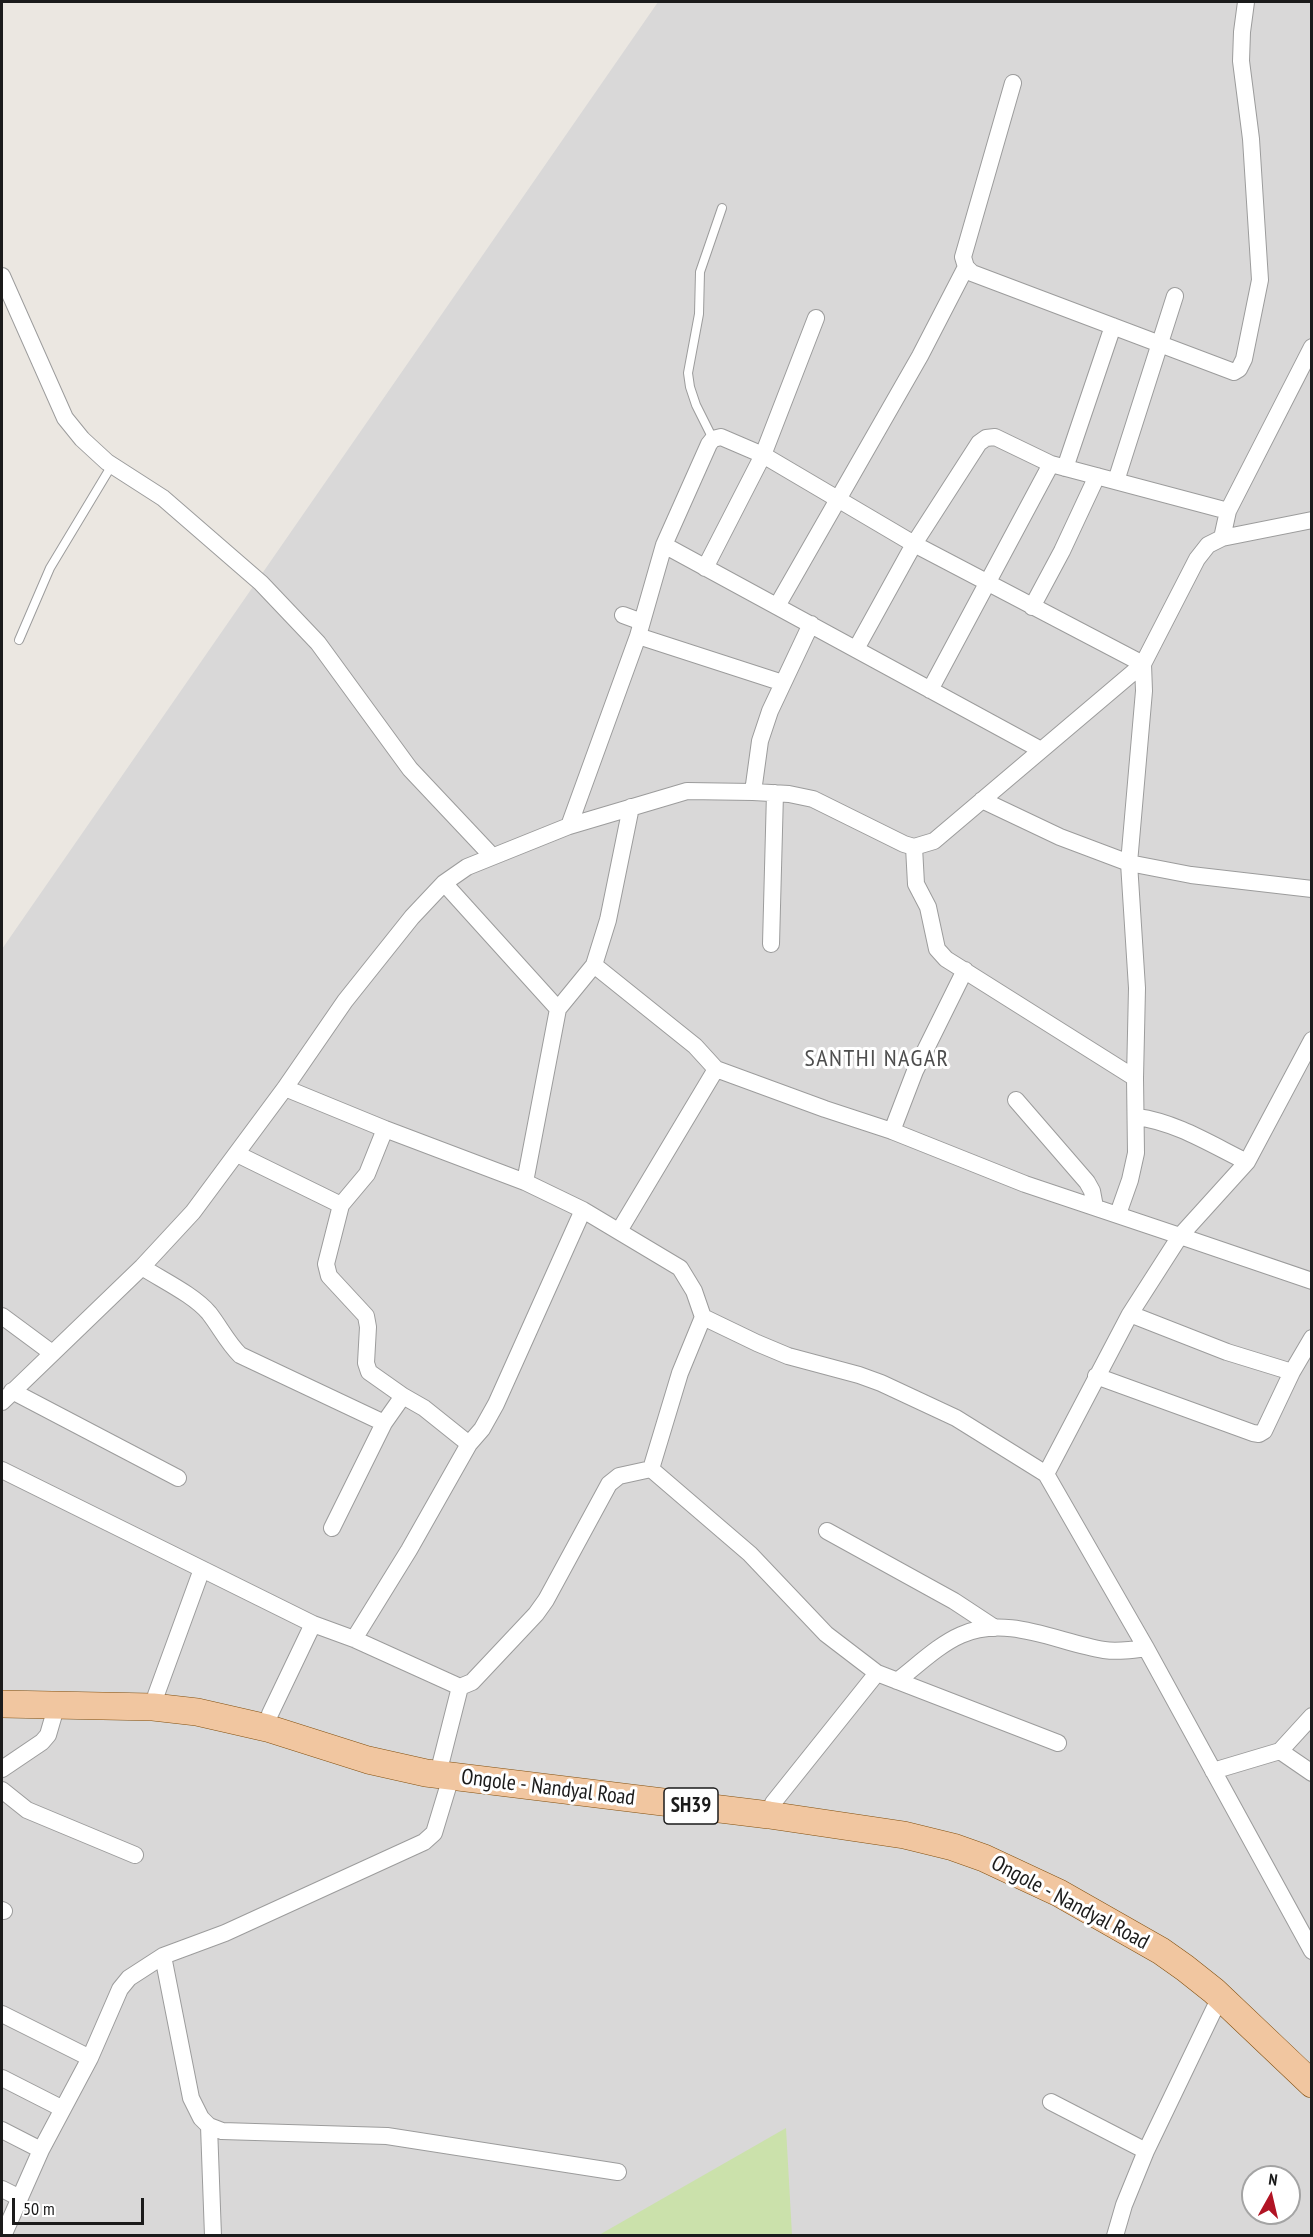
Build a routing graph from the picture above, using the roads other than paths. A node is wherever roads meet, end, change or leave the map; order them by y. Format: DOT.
graph roads {
  1 [pos="1246,2"];
  2 [pos="1013,83"];
  3 [pos="722,208"];
  4 [pos="966,267"];
  5 [pos="2,276"];
  6 [pos="1175,296"];
  7 [pos="816,318"];
  8 [pos="1113,326"];
  9 [pos="1159,344"];
  10 [pos="1311,347"];
  11 [pos="713,439"];
  12 [pos="763,455"];
  13 [pos="112,465"];
  14 [pos="1058,466"];
  15 [pos="1096,476"];
  16 [pos="1116,481"];
  17 [pos="837,500"];
  18 [pos="1228,511"];
  19 [pos="1311,520"];
  20 [pos="1222,538"];
  21 [pos="914,544"];
  22 [pos="663,545"];
  23 [pos="705,568"];
  24 [pos="986,583"];
  25 [pos="777,606"];
  26 [pos="1032,607"];
  27 [pos="624,615"];
  28 [pos="811,624"];
  29 [pos="640,629"];
  30 [pos="19,640"];
  31 [pos="856,649"];
  32 [pos="1143,664"];
  33 [pos="783,683"];
  34 [pos="930,690"];
  35 [pos="1041,750"];
  36 [pos="753,792"];
  37 [pos="775,793"];
  38 [pos="982,800"];
  39 [pos="631,807"];
  40 [pos="569,826"];
  41 [pos="914,847"];
  42 [pos="492,856"];
  43 [pos="1129,863"];
  44 [pos="444,883"];
  45 [pos="1311,889"];
  46 [pos="771,944"];
  47 [pos="594,964"];
  48 [pos="964,970"];
  49 [pos="558,1009"];
  50 [pos="1311,1040"];
  51 [pos="716,1069"];
  52 [pos="1135,1078"];
  53 [pos="285,1088"];
  54 [pos="1016,1100"];
  55 [pos="1137,1117"];
  56 [pos="385,1129"];
  57 [pos="892,1131"];
  58 [pos="237,1154"];
  59 [pos="1247,1162"];
  60 [pos="525,1182"];
  61 [pos="341,1205"];
  62 [pos="1095,1207"];
  63 [pos="583,1210"];
  64 [pos="1118,1214"];
  65 [pos="619,1231"];
  66 [pos="1180,1236"];
  67 [pos="142,1267"];
  68 [pos="1311,1281"];
  69 [pos="1130,1314"];
  70 [pos="2,1316"];
  71 [pos="703,1317"];
  72 [pos="1311,1338"];
  73 [pos="52,1353"];
  74 [pos="1292,1372"];
  75 [pos="1096,1376"];
  76 [pos="7,1396"];
  77 [pos="403,1396"];
  78 [pos="384,1423"];
  79 [pos="469,1444"];
  80 [pos="651,1469"];
  81 [pos="2,1470"];
  82 [pos="1046,1474"];
  83 [pos="178,1478"];
  84 [pos="332,1528"];
  85 [pos="827,1531"];
  86 [pos="202,1569"];
  87 [pos="313,1624"];
  88 [pos="995,1628"];
  89 [pos="354,1639"];
  90 [pos="1146,1648"];
  91 [pos="877,1673"];
  92 [pos="897,1681"];
  93 [pos="460,1687"];
  94 [pos="2,1692"];
  95 [pos="156,1695"];
  96 [pos="2,1704"];
  97 [pos="57,1704"];
  98 [pos="270,1714"];
  99 [pos="1311,1716"];
  100 [pos="1058,1743"];
  101 [pos="1280,1751"];
  102 [pos="2,1769"];
  103 [pos="446,1769"];
  104 [pos="1213,1771"];
  105 [pos="1311,1773"];
  106 [pos="2,1790"];
  107 [pos="773,1803"];
  108 [pos="135,1855"];
  109 [pos="1311,1951"];
  110 [pos="163,1956"];
  111 [pos="1220,1997"];
  112 [pos="2,2014"];
  113 [pos="90,2058"];
  114 [pos="1311,2060"];
  115 [pos="2,2078"];
  116 [pos="1311,2084"];
  117 [pos="1051,2102"];
  118 [pos="63,2109"];
  119 [pos="208,2126"];
  120 [pos="2,2130"];
  121 [pos="42,2150"];
  122 [pos="1146,2151"];
  123 [pos="618,2172"];
  124 [pos="2,2189"];
  125 [pos="20,2198"];
  126 [pos="3,2235"];
  127 [pos="213,2235"];
  128 [pos="1115,2235"];
  1 -- 9 [label="street"];
  2 -- 4 [label="street"];
  3 -- 11 [label="lane"];
  4 -- 8 [label="street"];
  4 -- 17 [label="street"];
  5 -- 13 [label="street"];
  6 -- 9 [label="street"];
  7 -- 12 [label="street"];
  8 -- 9 [label="street"];
  8 -- 14 [label="street"];
  9 -- 16 [label="street"];
  10 -- 18 [label="street"];
  11 -- 12 [label="street"];
  11 -- 22 [label="street"];
  12 -- 17 [label="street"];
  12 -- 23 [label="street"];
  13 -- 30 [label="lane"];
  13 -- 42 [label="street"];
  14 -- 15 [label="street"];
  14 -- 21 [label="street"];
  14 -- 24 [label="street"];
  15 -- 16 [label="street"];
  15 -- 26 [label="street"];
  16 -- 18 [label="street"];
  17 -- 21 [label="street"];
  17 -- 25 [label="street"];
  18 -- 20 [label="street"];
  19 -- 20 [label="street"];
  20 -- 32 [label="street"];
  21 -- 24 [label="street"];
  21 -- 31 [label="street"];
  22 -- 23 [label="street"];
  22 -- 29 [label="street"];
  23 -- 25 [label="street"];
  24 -- 26 [label="street"];
  24 -- 34 [label="street"];
  25 -- 28 [label="street"];
  26 -- 32 [label="street"];
  27 -- 29 [label="street"];
  28 -- 31 [label="street"];
  28 -- 33 [label="street"];
  29 -- 33 [label="street"];
  29 -- 40 [label="street"];
  31 -- 34 [label="street"];
  32 -- 35 [label="street"];
  32 -- 43 [label="street"];
  33 -- 36 [label="street"];
  34 -- 35 [label="street"];
  35 -- 38 [label="street"];
  36 -- 37 [label="street"];
  36 -- 39 [label="street"];
  37 -- 41 [label="street"];
  37 -- 46 [label="street"];
  38 -- 41 [label="street"];
  38 -- 43 [label="street"];
  39 -- 40 [label="street"];
  39 -- 47 [label="street"];
  40 -- 42 [label="street"];
  41 -- 48 [label="street"];
  42 -- 44 [label="street"];
  43 -- 45 [label="street"];
  43 -- 52 [label="street"];
  44 -- 49 [label="street"];
  44 -- 53 [label="street"];
  47 -- 49 [label="street"];
  47 -- 51 [label="street"];
  48 -- 52 [label="street"];
  48 -- 57 [label="street"];
  49 -- 60 [label="street"];
  50 -- 59 [label="street"];
  51 -- 57 [label="street"];
  51 -- 65 [label="street"];
  52 -- 55 [label="street"];
  53 -- 56 [label="street"];
  53 -- 58 [label="street"];
  54 -- 62 [label="street"];
  55 -- 59 [label="street"];
  55 -- 64 [label="street"];
  56 -- 60 [label="street"];
  56 -- 61 [label="street"];
  57 -- 62 [label="street"];
  58 -- 61 [label="street"];
  58 -- 67 [label="street"];
  59 -- 66 [label="street"];
  60 -- 63 [label="street"];
  61 -- 77 [label="street"];
  62 -- 64 [label="street"];
  63 -- 65 [label="street"];
  63 -- 79 [label="street"];
  64 -- 66 [label="street"];
  65 -- 71 [label="street"];
  66 -- 68 [label="street"];
  66 -- 69 [label="street"];
  67 -- 73 [label="street"];
  67 -- 78 [label="street"];
  69 -- 74 [label="street"];
  69 -- 75 [label="street"];
  70 -- 73 [label="street"];
  71 -- 80 [label="street"];
  71 -- 82 [label="street"];
  72 -- 74 [label="street"];
  73 -- 76 [label="street"];
  74 -- 75 [label="street"];
  75 -- 82 [label="street"];
  76 -- 83 [label="street"];
  77 -- 78 [label="street"];
  77 -- 79 [label="street"];
  78 -- 84 [label="street"];
  79 -- 89 [label="street"];
  80 -- 91 [label="street"];
  80 -- 93 [label="street"];
  81 -- 86 [label="street"];
  82 -- 90 [label="street"];
  85 -- 88 [label="street"];
  86 -- 87 [label="street"];
  86 -- 95 [label="street"];
  87 -- 89 [label="street"];
  87 -- 98 [label="street"];
  88 -- 90 [label="street"];
  88 -- 92 [label="street"];
  89 -- 93 [label="street"];
  90 -- 104 [label="street"];
  91 -- 92 [label="street"];
  91 -- 107 [label="street"];
  92 -- 100 [label="street"];
  93 -- 103 [label="street"];
  94 -- 95 [label="main road, Ongole - Nandyal Road / SH39"];
  95 -- 98 [label="main road, Ongole - Nandyal Road / SH39"];
  96 -- 97 [label="main road, Ongole - Nandyal Road / SH39"];
  97 -- 102 [label="street"];
  97 -- 103 [label="main road, Ongole - Nandyal Road / SH39"];
  98 -- 103 [label="main road, Ongole - Nandyal Road / SH39"];
  99 -- 101 [label="street"];
  101 -- 104 [label="street"];
  101 -- 105 [label="street"];
  103 -- 107 [label="main road, Ongole - Nandyal Road / SH39"];
  103 -- 110 [label="street"];
  103 -- 111 [label="main road, Ongole - Nandyal Road / SH39"];
  104 -- 109 [label="street"];
  106 -- 108 [label="street"];
  107 -- 114 [label="main road, Ongole - Nandyal Road / SH39"];
  110 -- 113 [label="street"];
  110 -- 119 [label="street"];
  111 -- 116 [label="main road, Ongole - Nandyal Road / SH39"];
  111 -- 122 [label="street"];
  112 -- 113 [label="street"];
  113 -- 118 [label="street"];
  115 -- 118 [label="street"];
  117 -- 122 [label="street"];
  118 -- 121 [label="street"];
  119 -- 123 [label="street"];
  119 -- 127 [label="street"];
  120 -- 121 [label="street"];
  121 -- 125 [label="street"];
  122 -- 128 [label="street"];
  124 -- 125 [label="street"];
  125 -- 126 [label="street"];
}
